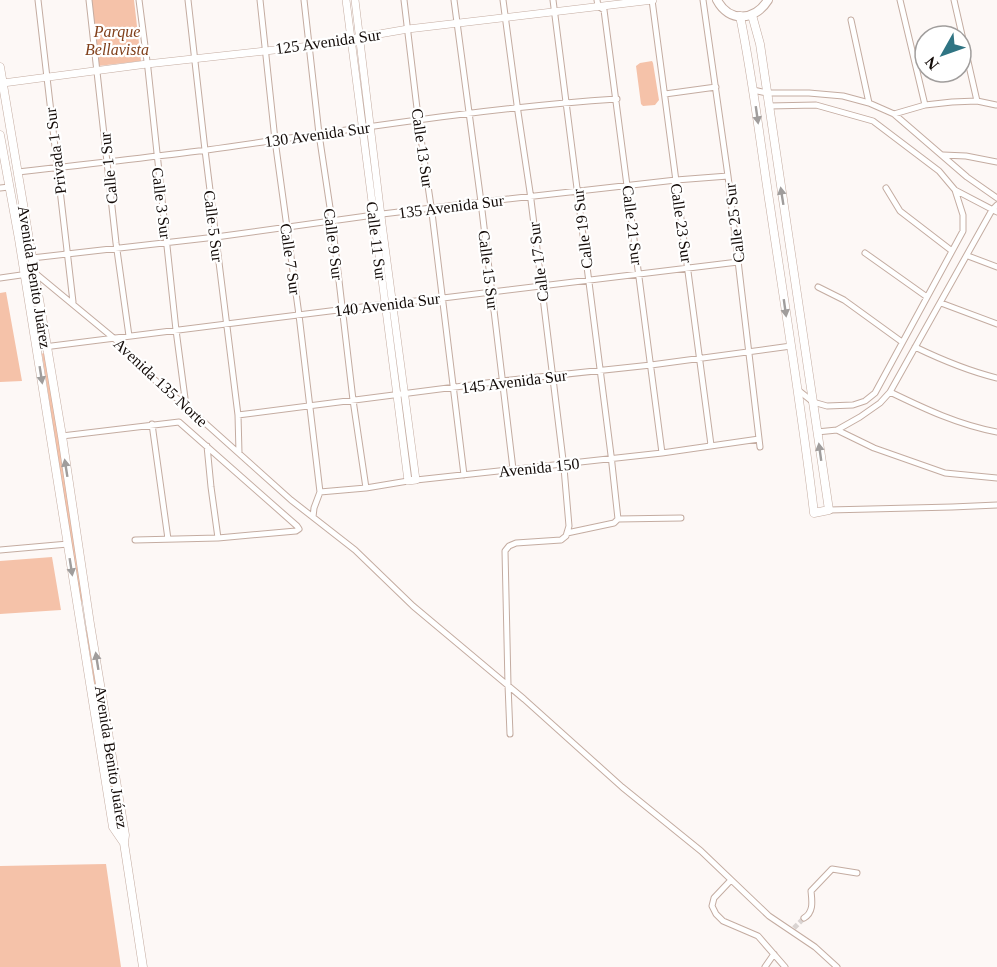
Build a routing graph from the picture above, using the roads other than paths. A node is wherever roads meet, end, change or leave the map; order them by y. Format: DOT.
graph roads {
  1 [pos="38,0"];
  2 [pos="89,0"];
  3 [pos="139,0"];
  4 [pos="188,0"];
  5 [pos="260,0"];
  6 [pos="304,0"];
  7 [pos="346,0"];
  8 [pos="355,0"];
  9 [pos="404,0"];
  10 [pos="454,0"];
  11 [pos="503,0"];
  12 [pos="554,0"];
  13 [pos="652,0"];
  14 [pos="703,0"];
  15 [pos="717,0"];
  16 [pos="768,0"];
  17 [pos="900,0"];
  18 [pos="954,0"];
  19 [pos="598,3"];
  20 [pos="554,12"];
  21 [pos="752,15"];
  22 [pos="740,16"];
  23 [pos="505,17"];
  24 [pos="851,20"];
  25 [pos="456,23"];
  26 [pos="408,29"];
  27 [pos="356,38"];
  28 [pos="310,46"];
  29 [pos="266,51"];
  30 [pos="195,59"];
  31 [pos="147,64"];
  32 [pos="0,67"];
  33 [pos="97,70"];
  34 [pos="47,76"];
  35 [pos="3,83"];
  36 [pos="716,87"];
  37 [pos="753,90"];
  38 [pos="767,93"];
  39 [pos="664,94"];
  40 [pos="617,99"];
  41 [pos="977,101"];
  42 [pos="566,103"];
  43 [pos="869,103"];
  44 [pos="925,105"];
  45 [pos="996,105"];
  46 [pos="769,106"];
  47 [pos="518,108"];
  48 [pos="468,114"];
  49 [pos="894,114"];
  50 [pos="419,121"];
  51 [pos="366,127"];
  52 [pos="319,134"];
  53 [pos="0,137"];
  54 [pos="12,138"];
  55 [pos="275,140"];
  56 [pos="205,150"];
  57 [pos="942,154"];
  58 [pos="156,156"];
  59 [pos="997,162"];
  60 [pos="107,163"];
  61 [pos="57,167"];
  62 [pos="18,172"];
  63 [pos="728,176"];
  64 [pos="676,180"];
  65 [pos="628,185"];
  66 [pos="9,187"];
  67 [pos="0,188"];
  68 [pos="886,188"];
  69 [pos="955,190"];
  70 [pos="578,192"];
  71 [pos="997,196"];
  72 [pos="531,197"];
  73 [pos="481,202"];
  74 [pos="997,205"];
  75 [pos="431,208"];
  76 [pos="995,211"];
  77 [pos="378,214"];
  78 [pos="332,221"];
  79 [pos="287,227"];
  80 [pos="787,228"];
  81 [pos="774,235"];
  82 [pos="216,237"];
  83 [pos="167,243"];
  84 [pos="117,249"];
  85 [pos="952,252"];
  86 [pos="865,253"];
  87 [pos="68,254"];
  88 [pos="968,256"];
  89 [pos="32,258"];
  90 [pos="738,262"];
  91 [pos="997,267"];
  92 [pos="688,269"];
  93 [pos="35,273"];
  94 [pos="639,274"];
  95 [pos="25,275"];
  96 [pos="0,278"];
  97 [pos="589,280"];
  98 [pos="541,286"];
  99 [pos="818,287"];
  100 [pos="492,292"];
  101 [pos="927,297"];
  102 [pos="443,298"];
  103 [pos="73,303"];
  104 [pos="389,303"];
  105 [pos="940,303"];
  106 [pos="343,309"];
  107 [pos="299,315"];
  108 [pos="226,324"];
  109 [pos="997,324"];
  110 [pos="176,330"];
  111 [pos="129,336"];
  112 [pos="114,338"];
  113 [pos="902,342"];
  114 [pos="791,346"];
  115 [pos="46,347"];
  116 [pos="915,347"];
  117 [pos="36,348"];
  118 [pos="748,352"];
  119 [pos="698,357"];
  120 [pos="651,365"];
  121 [pos="600,371"];
  122 [pos="553,376"];
  123 [pos="997,378"];
  124 [pos="502,381"];
  125 [pos="454,388"];
  126 [pos="798,390"];
  127 [pos="890,392"];
  128 [pos="401,394"];
  129 [pos="353,400"];
  130 [pos="813,402"];
  131 [pos="186,406"];
  132 [pos="309,407"];
  133 [pos="238,416"];
  134 [pos="152,424"];
  135 [pos="837,430"];
  136 [pos="817,432"];
  137 [pos="997,432"];
  138 [pos="62,436"];
  139 [pos="759,439"];
  140 [pos="711,446"];
  141 [pos="207,447"];
  142 [pos="760,447"];
  143 [pos="238,453"];
  144 [pos="662,453"];
  145 [pos="612,458"];
  146 [pos="563,465"];
  147 [pos="513,469"];
  148 [pos="464,475"];
  149 [pos="997,478"];
  150 [pos="416,480"];
  151 [pos="408,481"];
  152 [pos="366,488"];
  153 [pos="320,492"];
  154 [pos="997,505"];
  155 [pos="829,510"];
  156 [pos="313,517"];
  157 [pos="681,518"];
  158 [pos="618,519"];
  159 [pos="567,533"];
  160 [pos="218,538"];
  161 [pos="168,539"];
  162 [pos="135,540"];
  163 [pos="68,544"];
  164 [pos="0,550"];
  165 [pos="508,686"];
  166 [pos="510,734"];
  167 [pos="124,843"];
  168 [pos="857,873"];
  169 [pos="731,880"];
  170 [pos="804,918"];
  171 [pos="774,954"];
  172 [pos="144,967"];
  173 [pos="765,967"];
  174 [pos="785,967"];
  175 [pos="837,967"];
  1 -- 34 [label="street, Privada 1 Sur"];
  2 -- 33 [label="street, Calle 1 Sur"];
  3 -- 31 [label="street, Calle 3 Sur"];
  4 -- 30 [label="street, Calle 5 Sur"];
  5 -- 29 [label="street, Calle 7 Sur"];
  6 -- 28 [label="street, Calle 9 Sur"];
  7 -- 27 [label="street, Calle 11 Sur"];
  8 -- 27 [label="street, Calle 11 Sur"];
  9 -- 26 [label="street, Calle 13 Sur"];
  10 -- 25 [label="street, Calle 15 Sur"];
  11 -- 23 [label="street, Calle 17 Sur"];
  12 -- 20 [label="street, Calle 19 Sur"];
  13 -- 19 [label="street, 125 Avenida Sur"];
  13 -- 39 [label="street, Calle 23 Sur"];
  14 -- 36 [label="street, Calle 25 Sur"];
  15 -- 22 [label="main road"];
  16 -- 21 [label="main road"];
  17 -- 44 [label="street"];
  18 -- 41 [label="street"];
  19 -- 20 [label="street, 125 Avenida Sur"];
  19 -- 40 [label="street, Calle 21 Sur"];
  20 -- 23 [label="street, 125 Avenida Sur"];
  20 -- 42 [label="street, Calle 19 Sur"];
  21 -- 22 [label="main road"];
  21 -- 38 [label="main road"];
  22 -- 37 [label="main road"];
  23 -- 25 [label="street, 125 Avenida Sur"];
  23 -- 47 [label="street, Calle 17 Sur"];
  24 -- 43 [label="street"];
  25 -- 26 [label="street, 125 Avenida Sur"];
  25 -- 48 [label="street, Calle 15 Sur"];
  26 -- 27 [label="street, 125 Avenida Sur"];
  26 -- 50 [label="street, Calle 13 Sur"];
  27 -- 28 [label="street, 125 Avenida Sur"];
  27 -- 51 [label="street, Calle 11 Sur"];
  28 -- 29 [label="street, 125 Avenida Sur"];
  28 -- 52 [label="street, Calle 9 Sur"];
  29 -- 30 [label="street, 125 Avenida Sur"];
  29 -- 55 [label="street, Calle 7 Sur"];
  30 -- 31 [label="street, 125 Avenida Sur"];
  30 -- 56 [label="street, Calle 5 Sur"];
  31 -- 33 [label="street, 125 Avenida Sur"];
  31 -- 58 [label="street, Calle 3 Sur"];
  32 -- 35 [label="main road, Avenida Benito Juárez"];
  33 -- 34 [label="street, 125 Avenida Sur"];
  33 -- 60 [label="street, Calle 1 Sur"];
  34 -- 35 [label="street, 125 Avenida Sur"];
  34 -- 61 [label="street, Privada 1 Sur"];
  35 -- 54 [label="main road, Avenida Benito Juárez"];
  36 -- 39 [label="street"];
  36 -- 63 [label="street, Calle 25 Sur"];
  37 -- 38 [label="street"];
  37 -- 81 [label="main road, one-way"];
  38 -- 43 [label="street"];
  38 -- 46 [label="main road"];
  39 -- 64 [label="street, Calle 23 Sur"];
  40 -- 42 [label="street, 130 Avenida Sur"];
  40 -- 65 [label="street, Calle 21 Sur"];
  41 -- 44 [label="street"];
  41 -- 45 [label="street"];
  42 -- 47 [label="street, 130 Avenida Sur"];
  42 -- 70 [label="street, Calle 19 Sur"];
  43 -- 49 [label="street"];
  44 -- 49 [label="street"];
  46 -- 69 [label="street"];
  80 -- 46 [label="main road, one-way"];
  47 -- 48 [label="street, 130 Avenida Sur"];
  47 -- 72 [label="street, Calle 17 Sur"];
  48 -- 50 [label="street, 130 Avenida Sur"];
  48 -- 73 [label="street, Calle 15 Sur"];
  49 -- 57 [label="street"];
  50 -- 51 [label="street, 130 Avenida Sur"];
  50 -- 75 [label="street, Calle 13 Sur"];
  51 -- 52 [label="street, 130 Avenida Sur"];
  51 -- 77 [label="street, Calle 11 Sur"];
  52 -- 55 [label="street, 130 Avenida Sur"];
  52 -- 78 [label="street, Calle 9 Sur"];
  53 -- 54 [label="main road"];
  53 -- 66 [label="main road, Avenida Benito Juárez"];
  54 -- 62 [label="main road, Avenida Benito Juárez"];
  55 -- 56 [label="street, 130 Avenida Sur"];
  55 -- 79 [label="street, Calle 7 Sur"];
  56 -- 58 [label="street, 130 Avenida Sur"];
  56 -- 82 [label="street, Calle 5 Sur"];
  57 -- 59 [label="street"];
  57 -- 71 [label="street"];
  58 -- 60 [label="street, 130 Avenida Sur"];
  58 -- 83 [label="street, Calle 3 Sur"];
  60 -- 61 [label="street, 130 Avenida Sur"];
  60 -- 84 [label="street, Calle 1 Sur"];
  61 -- 62 [label="street, 130 Avenida Sur"];
  61 -- 87 [label="street, Privada 1 Sur"];
  62 -- 89 [label="main road, Avenida Benito Juárez"];
  63 -- 64 [label="street, 135 Avenida Sur"];
  63 -- 90 [label="street, Calle 25 Sur"];
  64 -- 65 [label="street, 135 Avenida Sur"];
  64 -- 92 [label="street, Calle 23 Sur"];
  65 -- 70 [label="street, 135 Avenida Sur"];
  65 -- 94 [label="street, Calle 21 Sur"];
  66 -- 67 [label="street"];
  66 -- 95 [label="main road, Avenida Benito Juárez"];
  68 -- 85 [label="street"];
  69 -- 76 [label="street"];
  69 -- 85 [label="street"];
  70 -- 72 [label="street, 135 Avenida Sur"];
  70 -- 97 [label="street, Calle 19 Sur"];
  72 -- 73 [label="street, 135 Avenida Sur"];
  72 -- 98 [label="street, Calle 17 Sur"];
  73 -- 75 [label="street, 135 Avenida Sur"];
  73 -- 100 [label="street, Calle 15 Sur"];
  74 -- 76 [label="street"];
  75 -- 77 [label="street, 135 Avenida Sur"];
  75 -- 102 [label="street, Calle 13 Sur"];
  76 -- 88 [label="street"];
  77 -- 78 [label="street, 135 Avenida Sur"];
  77 -- 104 [label="street, Calle 11 Sur"];
  78 -- 79 [label="street, 135 Avenida Sur"];
  78 -- 106 [label="street, Calle 9 Sur"];
  79 -- 82 [label="street, 135 Avenida Sur"];
  79 -- 107 [label="street, Calle 7 Sur"];
  80 -- 81 [label="main road"];
  80 -- 130 [label="main road"];
  81 -- 114 [label="main road, one-way"];
  82 -- 83 [label="street, 135 Avenida Sur"];
  82 -- 108 [label="street, Calle 5 Sur"];
  83 -- 84 [label="street, 135 Avenida Sur"];
  83 -- 110 [label="street, Calle 3 Sur"];
  84 -- 87 [label="street, 135 Avenida Sur"];
  84 -- 111 [label="street, Calle 1 Sur"];
  85 -- 101 [label="street"];
  86 -- 101 [label="street"];
  87 -- 89 [label="street, 135 Avenida Sur"];
  87 -- 103 [label="street, Privada 1 Sur"];
  88 -- 91 [label="street"];
  88 -- 105 [label="street"];
  89 -- 93 [label="main road, Avenida Benito Juárez"];
  90 -- 92 [label="street, 140 Avenida Sur"];
  90 -- 118 [label="street, Calle 25 Sur"];
  92 -- 94 [label="street, 140 Avenida Sur"];
  92 -- 119 [label="street, Calle 23 Sur"];
  93 -- 95 [label="street"];
  93 -- 103 [label="street, Avenida 135 Norte"];
  93 -- 115 [label="main road, Avenida Benito Juárez"];
  94 -- 97 [label="street, 140 Avenida Sur"];
  94 -- 120 [label="street, Calle 21 Sur"];
  95 -- 96 [label="street"];
  95 -- 117 [label="main road, Avenida Benito Juárez"];
  97 -- 98 [label="street, 140 Avenida Sur"];
  97 -- 121 [label="street, Calle 19 Sur"];
  98 -- 100 [label="street, 140 Avenida Sur"];
  98 -- 122 [label="street, Calle 17 Sur"];
  99 -- 113 [label="street"];
  100 -- 102 [label="street, 140 Avenida Sur"];
  100 -- 124 [label="street, Calle 15 Sur"];
  101 -- 113 [label="street"];
  102 -- 104 [label="street, 140 Avenida Sur"];
  102 -- 125 [label="street, Calle 13 Sur"];
  103 -- 112 [label="street, Avenida 135 Norte"];
  104 -- 106 [label="street, 140 Avenida Sur"];
  104 -- 128 [label="street, Calle 11 Sur"];
  105 -- 109 [label="street"];
  105 -- 116 [label="street"];
  106 -- 107 [label="street, 140 Avenida Sur"];
  106 -- 129 [label="street, Calle 9 Sur"];
  107 -- 108 [label="street, 140 Avenida Sur"];
  107 -- 132 [label="street, Calle 7 Sur"];
  108 -- 110 [label="street, 140 Avenida Sur"];
  108 -- 133 [label="street, Calle 5 Sur"];
  110 -- 111 [label="street, 140 Avenida Sur"];
  110 -- 131 [label="street, Calle 3 Sur"];
  111 -- 112 [label="street, 140 Avenida Sur"];
  112 -- 115 [label="street, 140 Avenida Sur"];
  112 -- 131 [label="street, Avenida 135 Norte"];
  113 -- 130 [label="street"];
  114 -- 118 [label="street, 145 Avenida Sur"];
  114 -- 126 [label="main road"];
  115 -- 117 [label="street, 140 Avenida Sur"];
  115 -- 138 [label="main road, Avenida Benito Juárez"];
  116 -- 123 [label="street"];
  116 -- 127 [label="street"];
  117 -- 163 [label="main road, Avenida Benito Juárez, one-way"];
  118 -- 119 [label="street, 145 Avenida Sur"];
  118 -- 139 [label="street, Calle 25 Sur"];
  119 -- 120 [label="street, 145 Avenida Sur"];
  119 -- 140 [label="street, Calle 23 Sur"];
  120 -- 121 [label="street, 145 Avenida Sur"];
  120 -- 144 [label="street, Calle 21 Sur"];
  121 -- 122 [label="street, 145 Avenida Sur"];
  121 -- 145 [label="street, Calle 19 Sur"];
  122 -- 124 [label="street, 145 Avenida Sur"];
  122 -- 146 [label="street, Calle 17 Sur"];
  124 -- 125 [label="street, 145 Avenida Sur"];
  124 -- 147 [label="street, Calle 15 Sur"];
  125 -- 128 [label="street, 145 Avenida Sur"];
  125 -- 148 [label="street, Calle 13 Sur"];
  126 -- 130 [label="street"];
  126 -- 155 [label="main road"];
  127 -- 135 [label="street"];
  127 -- 137 [label="street"];
  128 -- 129 [label="street, 145 Avenida Sur"];
  128 -- 150 [label="street, Calle 11 Sur"];
  128 -- 151 [label="street, Calle 11 Sur"];
  129 -- 132 [label="street, 145 Avenida Sur"];
  129 -- 152 [label="street, Calle 9 Sur"];
  130 -- 136 [label="main road"];
  131 -- 143 [label="street, Avenida 135 Norte"];
  132 -- 133 [label="street, 145 Avenida Sur"];
  132 -- 153 [label="street, Calle 7 Sur"];
  133 -- 143 [label="street, Calle 5 Sur"];
  134 -- 138 [label="street"];
  134 -- 141 [label="street"];
  134 -- 161 [label="street"];
  135 -- 136 [label="street"];
  135 -- 149 [label="street"];
  155 -- 136 [label="main road, one-way"];
  167 -- 138 [label="main road, Avenida Benito Juárez, one-way"];
  139 -- 140 [label="street, Avenida 150"];
  139 -- 142 [label="street, Calle 25 Sur"];
  140 -- 144 [label="street, Avenida 150"];
  141 -- 160 [label="street"];
  141 -- 160 [label="street"];
  143 -- 156 [label="street, Avenida 135 Norte"];
  144 -- 145 [label="street, Avenida 150"];
  145 -- 146 [label="street, Avenida 150"];
  145 -- 158 [label="street"];
  146 -- 147 [label="street, Avenida 150"];
  146 -- 159 [label="street, Calle 17 Sur"];
  147 -- 148 [label="street, Avenida 150"];
  148 -- 150 [label="street, Avenida 150"];
  150 -- 151 [label="street, Avenida 150"];
  151 -- 152 [label="street, Avenida 150"];
  152 -- 153 [label="street, Avenida 150"];
  153 -- 156 [label="street, Calle 7 Sur"];
  154 -- 155 [label="street"];
  156 -- 165 [label="street, Avenida 135 Norte"];
  157 -- 158 [label="street"];
  158 -- 159 [label="street"];
  159 -- 165 [label="street"];
  160 -- 161 [label="street"];
  161 -- 162 [label="street"];
  163 -- 164 [label="street"];
  163 -- 167 [label="main road, Avenida Benito Juárez, one-way"];
  165 -- 166 [label="street"];
  165 -- 169 [label="street, Avenida 135 Norte"];
  167 -- 172 [label="main road"];
  168 -- 170 [label="street"];
  169 -- 171 [label="street"];
  169 -- 175 [label="street, Avenida 135 Norte"];
  171 -- 173 [label="street"];
  171 -- 174 [label="street"];
}
